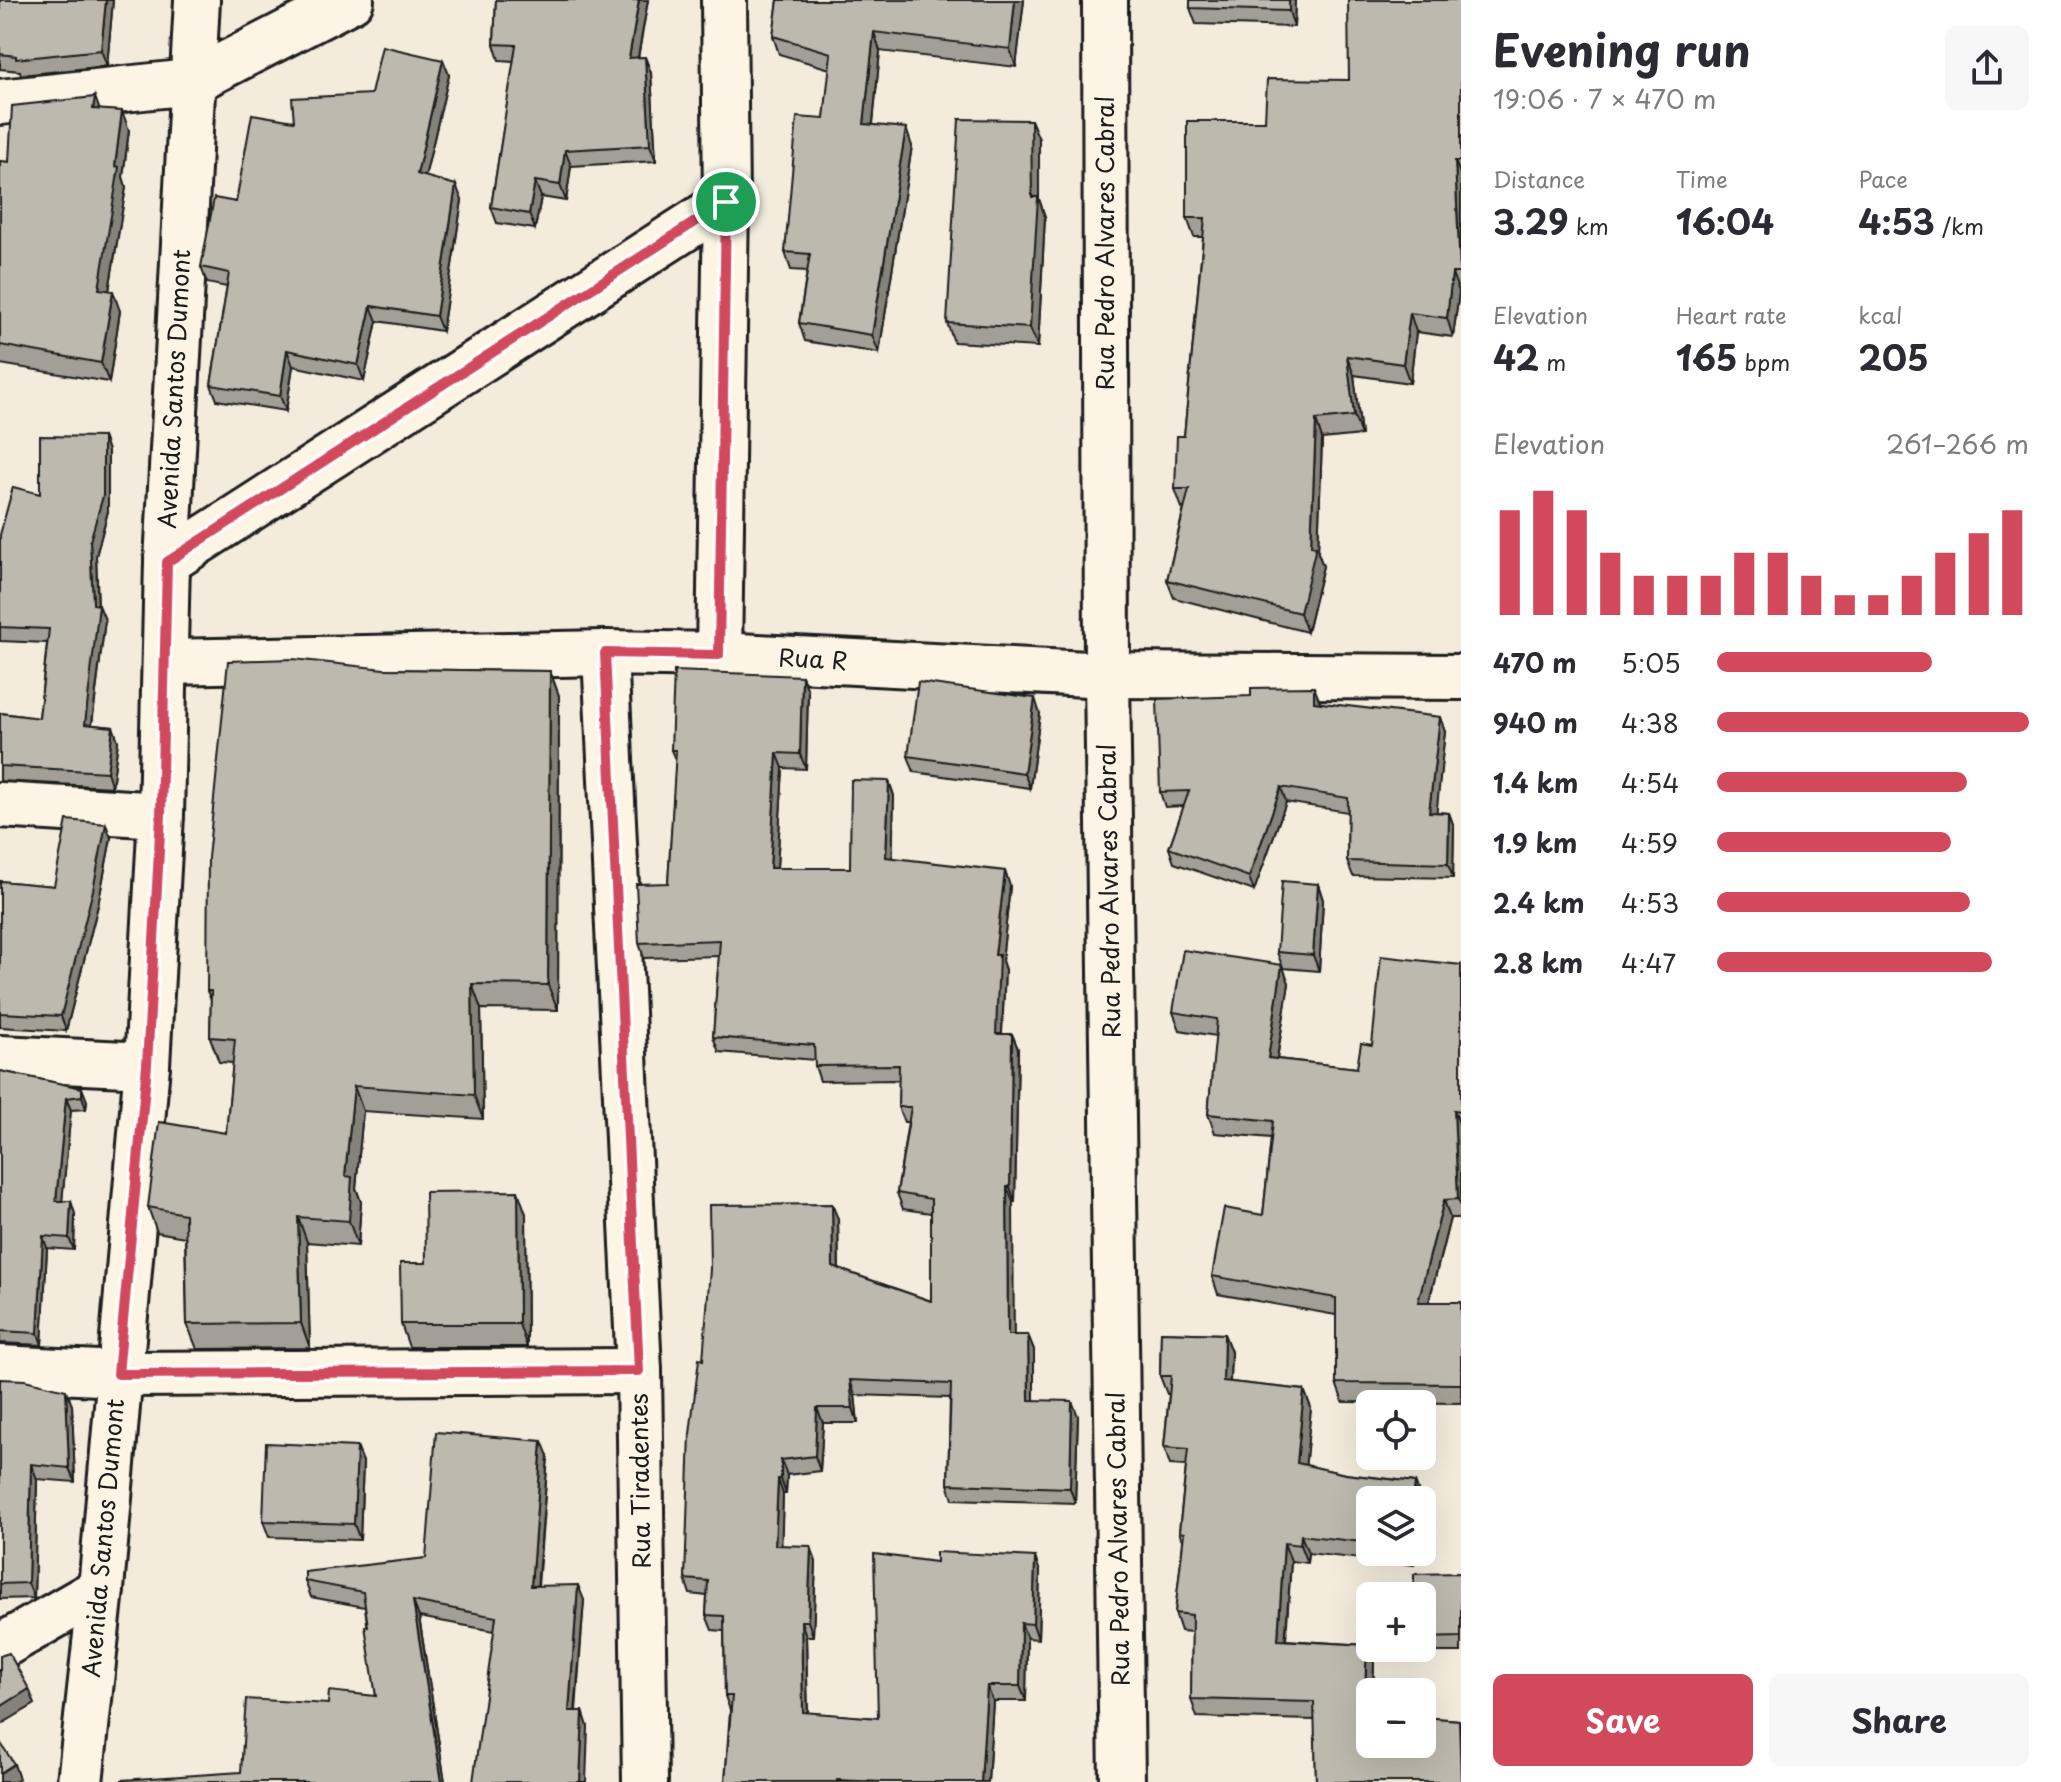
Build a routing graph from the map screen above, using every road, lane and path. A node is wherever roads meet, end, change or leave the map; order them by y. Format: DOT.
graph roads {
  1 [pos="197,0"];
  2 [pos="351,0"];
  3 [pos="724,0"];
  4 [pos="1105,0"];
  5 [pos="191,82"];
  6 [pos="0,102"];
  7 [pos="726,202"];
  8 [pos="167,562"];
  9 [pos="605,653"];
  10 [pos="719,655"];
  11 [pos="166,662"];
  12 [pos="1107,675"];
  13 [pos="1461,677"];
  14 [pos="0,805"];
  15 [pos="161,815"];
  16 [pos="0,1058"];
  17 [pos="147,1065"];
  18 [pos="0,1368"];
  19 [pos="639,1371"];
  20 [pos="118,1374"];
  21 [pos="101,1589"];
  22 [pos="0,1647"];
  23 [pos="80,1782"];
  24 [pos="645,1782"];
  25 [pos="1122,1782"];
  1 -- 5 [label="street, Avenida Santos Dumont"];
  2 -- 5 [label="street"];
  3 -- 7 [label="street"];
  4 -- 12 [label="street, Rua Pedro Alvares Cabral"];
  5 -- 6 [label="street"];
  5 -- 8 [label="street, Avenida Santos Dumont"];
  7 -- 8 [label="street"];
  7 -- 10 [label="street"];
  8 -- 11 [label="street, Avenida Santos Dumont"];
  9 -- 10 [label="street, Rua R"];
  9 -- 11 [label="street, Rua R"];
  9 -- 19 [label="street, Rua Tiradentes"];
  10 -- 12 [label="street, Rua R"];
  11 -- 15 [label="street, Avenida Santos Dumont"];
  12 -- 13 [label="street, Rua R"];
  12 -- 25 [label="street, Rua Pedro Alvares Cabral"];
  14 -- 15 [label="street"];
  15 -- 17 [label="street, Avenida Santos Dumont"];
  16 -- 17 [label="street"];
  17 -- 20 [label="street, Avenida Santos Dumont"];
  18 -- 20 [label="street"];
  19 -- 20 [label="street"];
  19 -- 24 [label="street, Rua Tiradentes"];
  20 -- 21 [label="street, Avenida Santos Dumont"];
  21 -- 22 [label="street"];
  21 -- 23 [label="street, Avenida Santos Dumont"];
}
